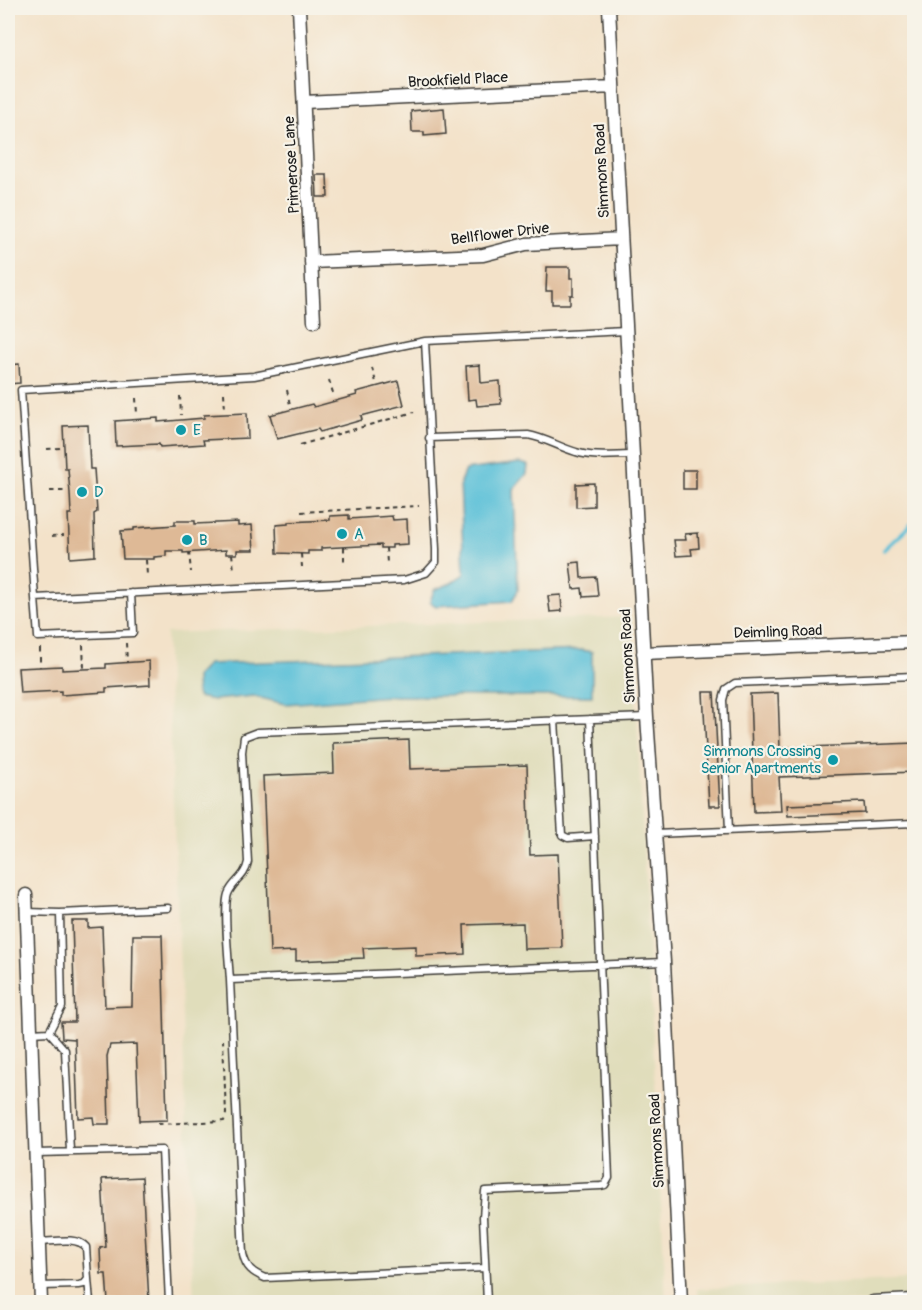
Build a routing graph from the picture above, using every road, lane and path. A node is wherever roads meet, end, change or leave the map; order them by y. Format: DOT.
graph roads {
  1 [pos="299,8"];
  2 [pos="609,8"];
  3 [pos="613,87"];
  4 [pos="304,102"];
  5 [pos="621,239"];
  6 [pos="311,262"];
  7 [pos="314,321"];
  8 [pos="626,331"];
  9 [pos="424,341"];
  10 [pos="372,368"];
  11 [pos="329,380"];
  12 [pos="376,382"];
  13 [pos="287,390"];
  14 [pos="224,393"];
  15 [pos="180,396"];
  16 [pos="334,396"];
  17 [pos="136,398"];
  18 [pos="290,405"];
  19 [pos="225,410"];
  20 [pos="414,412"];
  21 [pos="137,414"];
  22 [pos="181,415"];
  23 [pos="429,438"];
  24 [pos="300,445"];
  25 [pos="60,448"];
  26 [pos="47,449"];
  27 [pos="633,455"];
  28 [pos="50,491"];
  29 [pos="65,491"];
  30 [pos="419,506"];
  31 [pos="301,512"];
  32 [pos="64,535"];
  33 [pos="52,536"];
  34 [pos="344,547"];
  35 [pos="386,548"];
  36 [pos="189,552"];
  37 [pos="232,554"];
  38 [pos="301,554"];
  39 [pos="146,560"];
  40 [pos="387,563"];
  41 [pos="344,565"];
  42 [pos="302,567"];
  43 [pos="234,570"];
  44 [pos="191,572"];
  45 [pos="147,575"];
  46 [pos="131,593"];
  47 [pos="35,598"];
  48 [pos="915,642"];
  49 [pos="126,643"];
  50 [pos="83,645"];
  51 [pos="40,648"];
  52 [pos="644,654"];
  53 [pos="127,663"];
  54 [pos="40,667"];
  55 [pos="84,669"];
  56 [pos="915,676"];
  57 [pos="647,717"];
  58 [pos="590,719"];
  59 [pos="555,720"];
  60 [pos="915,823"];
  61 [pos="729,830"];
  62 [pos="655,834"];
  63 [pos="595,836"];
  64 [pos="26,895"];
  65 [pos="168,908"];
  66 [pos="26,912"];
  67 [pos="60,913"];
  68 [pos="663,962"];
  69 [pos="601,964"];
  70 [pos="230,980"];
  71 [pos="49,1032"];
  72 [pos="223,1032"];
  73 [pos="31,1033"];
  74 [pos="158,1124"];
  75 [pos="70,1151"];
  76 [pos="35,1154"];
  77 [pos="39,1242"];
  78 [pos="485,1268"];
  79 [pos="88,1279"];
  80 [pos="40,1286"];
  81 [pos="915,1300"];
  82 [pos="41,1302"];
  83 [pos="90,1302"];
  84 [pos="169,1302"];
  85 [pos="487,1302"];
  86 [pos="681,1302"];
  87 [pos="873,1302"];
  1 -- 4 [label="street, Primerose Lane"];
  2 -- 3 [label="street, Simmons Road"];
  3 -- 4 [label="street, Brookfield Place"];
  3 -- 5 [label="street, Simmons Road"];
  4 -- 6 [label="street, Primerose Lane"];
  5 -- 6 [label="street, Bellflower Drive"];
  5 -- 8 [label="street, Simmons Road"];
  6 -- 7 [label="street, Primerose Lane"];
  8 -- 9 [label="lane"];
  8 -- 27 [label="street, Simmons Road"];
  9 -- 23 [label="lane"];
  9 -- 47 [label="lane"];
  10 -- 12 [label="path"];
  11 -- 16 [label="path"];
  13 -- 18 [label="path"];
  14 -- 19 [label="path"];
  15 -- 22 [label="path"];
  17 -- 21 [label="path"];
  20 -- 24 [label="path"];
  23 -- 27 [label="lane"];
  23 -- 46 [label="lane"];
  25 -- 26 [label="path"];
  27 -- 52 [label="street, Simmons Road"];
  28 -- 29 [label="path"];
  30 -- 31 [label="path"];
  32 -- 33 [label="path"];
  34 -- 41 [label="path"];
  35 -- 40 [label="path"];
  36 -- 44 [label="path"];
  37 -- 43 [label="path"];
  38 -- 42 [label="path"];
  39 -- 45 [label="path"];
  46 -- 47 [label="lane"];
  46 -- 47 [label="lane"];
  48 -- 52 [label="street, Deimling Road"];
  49 -- 53 [label="path"];
  50 -- 55 [label="path"];
  51 -- 54 [label="path"];
  52 -- 57 [label="street, Simmons Road"];
  56 -- 61 [label="lane"];
  57 -- 58 [label="lane"];
  57 -- 62 [label="street, Simmons Road"];
  58 -- 59 [label="lane"];
  58 -- 63 [label="lane"];
  59 -- 63 [label="lane"];
  59 -- 70 [label="lane"];
  60 -- 61 [label="lane"];
  61 -- 62 [label="lane"];
  62 -- 68 [label="street, Simmons Road"];
  63 -- 69 [label="lane"];
  64 -- 66 [label="street"];
  65 -- 67 [label="lane"];
  66 -- 67 [label="lane"];
  66 -- 73 [label="street"];
  67 -- 71 [label="lane"];
  68 -- 69 [label="lane"];
  68 -- 86 [label="street, Simmons Road"];
  69 -- 70 [label="lane"];
  69 -- 78 [label="lane"];
  70 -- 78 [label="lane"];
  71 -- 73 [label="lane"];
  71 -- 75 [label="lane"];
  72 -- 74 [label="path"];
  73 -- 76 [label="street"];
  75 -- 76 [label="lane"];
  75 -- 84 [label="lane"];
  76 -- 77 [label="street"];
  77 -- 79 [label="lane"];
  77 -- 80 [label="street"];
  78 -- 85 [label="lane"];
  79 -- 80 [label="lane"];
  79 -- 83 [label="lane"];
  80 -- 82 [label="street"];
  81 -- 87 [label="street"];
}
